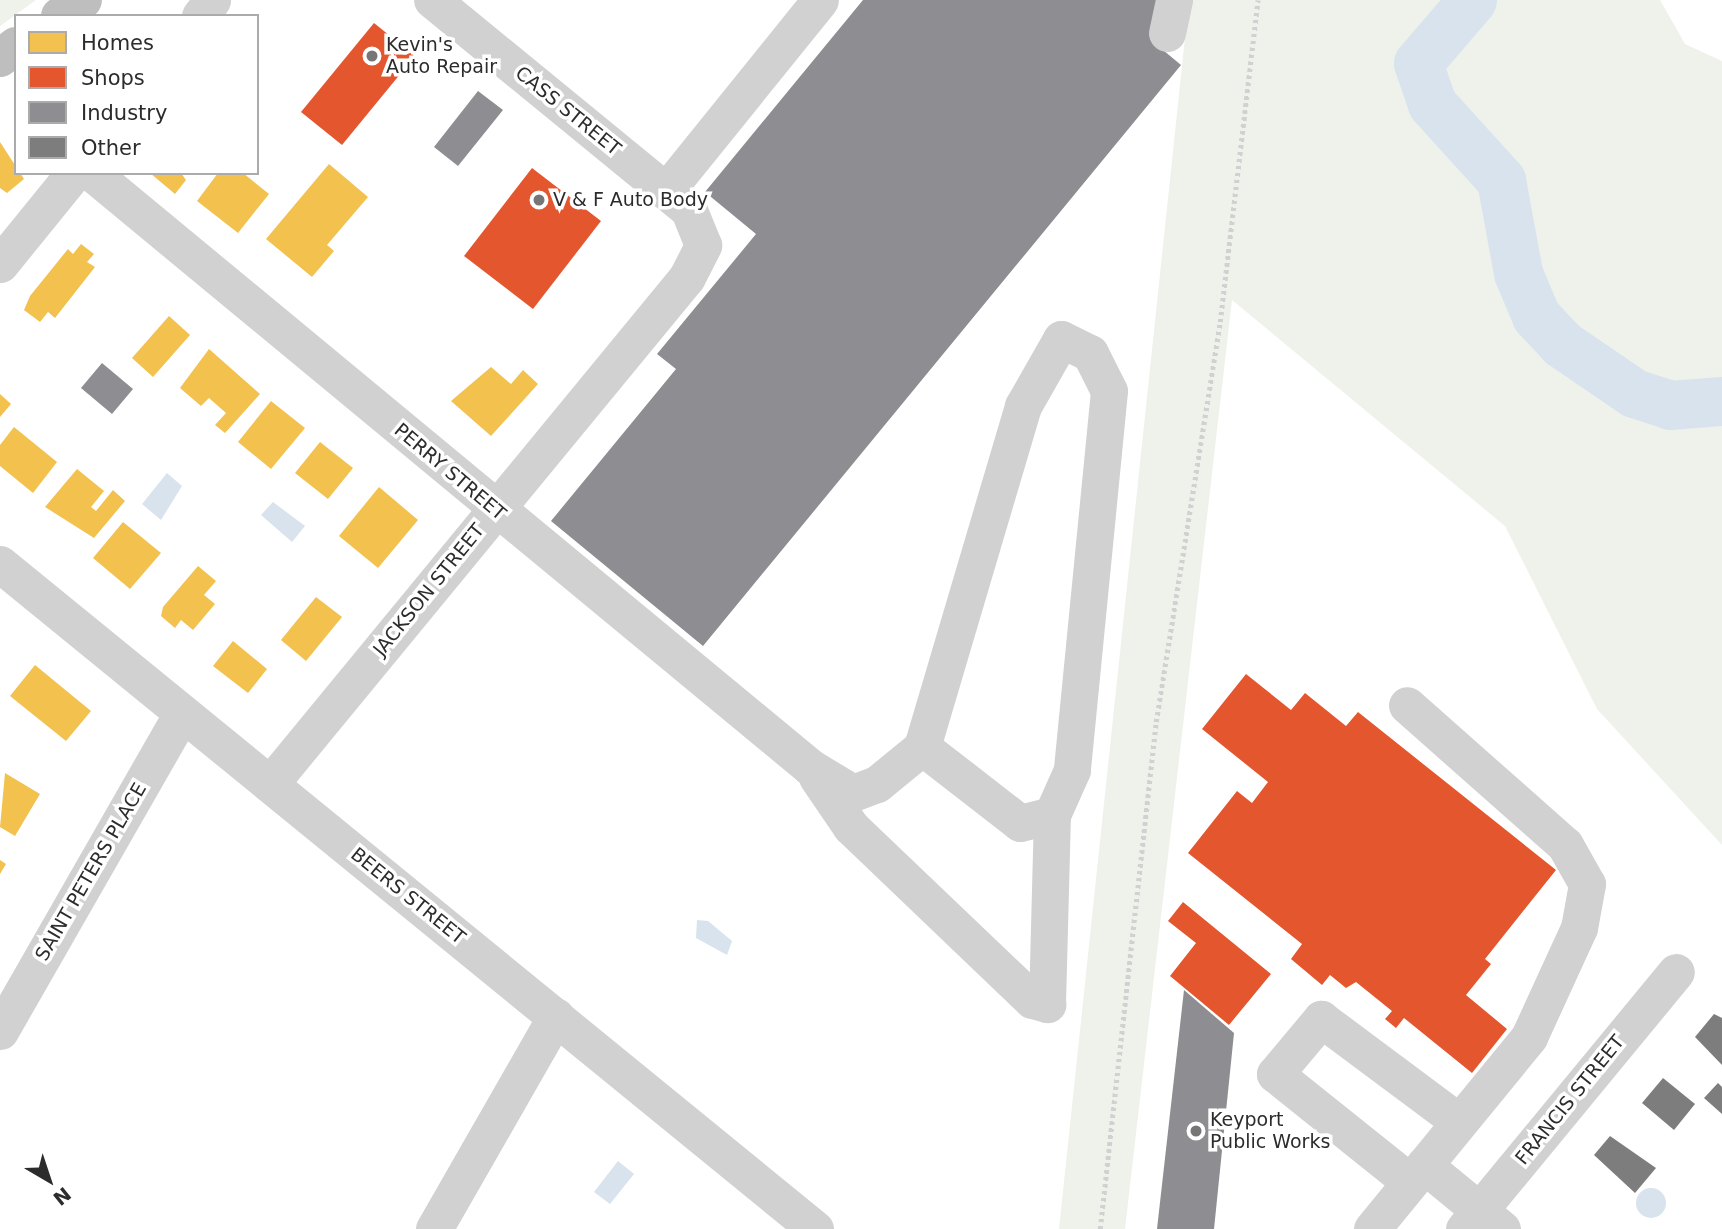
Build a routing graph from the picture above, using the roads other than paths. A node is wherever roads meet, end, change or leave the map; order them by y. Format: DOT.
graph roads {
  1 [pos="83,0"];
  2 [pos="432,0"];
  3 [pos="820,0"];
  4 [pos="63,14"];
  5 [pos="72,175"];
  6 [pos="94,175"];
  7 [pos="666,191"];
  8 [pos="700,226"];
  9 [pos="0,264"];
  10 [pos="495,510"];
  11 [pos="0,564"];
  12 [pos="1407,705"];
  13 [pos="181,713"];
  14 [pos="922,747"];
  15 [pos="810,767"];
  16 [pos="270,784"];
  17 [pos="1052,815"];
  18 [pos="1676,972"];
  19 [pos="556,1016"];
  20 [pos="0,1031"];
  21 [pos="1459,1122"];
  22 [pos="1417,1174"];
  23 [pos="1482,1223"];
  24 [pos="434,1229"];
  25 [pos="815,1229"];
  26 [pos="1372,1229"];
  1 -- 4 [label="highway"];
  2 -- 7 [label="street, CASS STREET"];
  3 -- 7 [label="street"];
  5 -- 9 [label="street"];
  6 -- 10 [label="street, PERRY STREET"];
  7 -- 8 [label="street, CASS STREET"];
  8 -- 10 [label="street, JACKSON STREET"];
  10 -- 15 [label="street, PERRY STREET"];
  10 -- 16 [label="street, JACKSON STREET"];
  11 -- 13 [label="street, BEERS STREET"];
  12 -- 21 [label="street"];
  13 -- 16 [label="street, BEERS STREET"];
  13 -- 20 [label="street, SAINT PETERS PLACE"];
  14 -- 15 [label="street"];
  14 -- 17 [label="street"];
  14 -- 17 [label="street"];
  15 -- 17 [label="street"];
  16 -- 19 [label="street, BEERS STREET"];
  18 -- 23 [label="street, FRANCIS STREET"];
  19 -- 24 [label="street"];
  19 -- 25 [label="street, BEERS STREET"];
  21 -- 22 [label="street"];
  21 -- 22 [label="street"];
  22 -- 23 [label="street"];
  22 -- 26 [label="street"];
}
